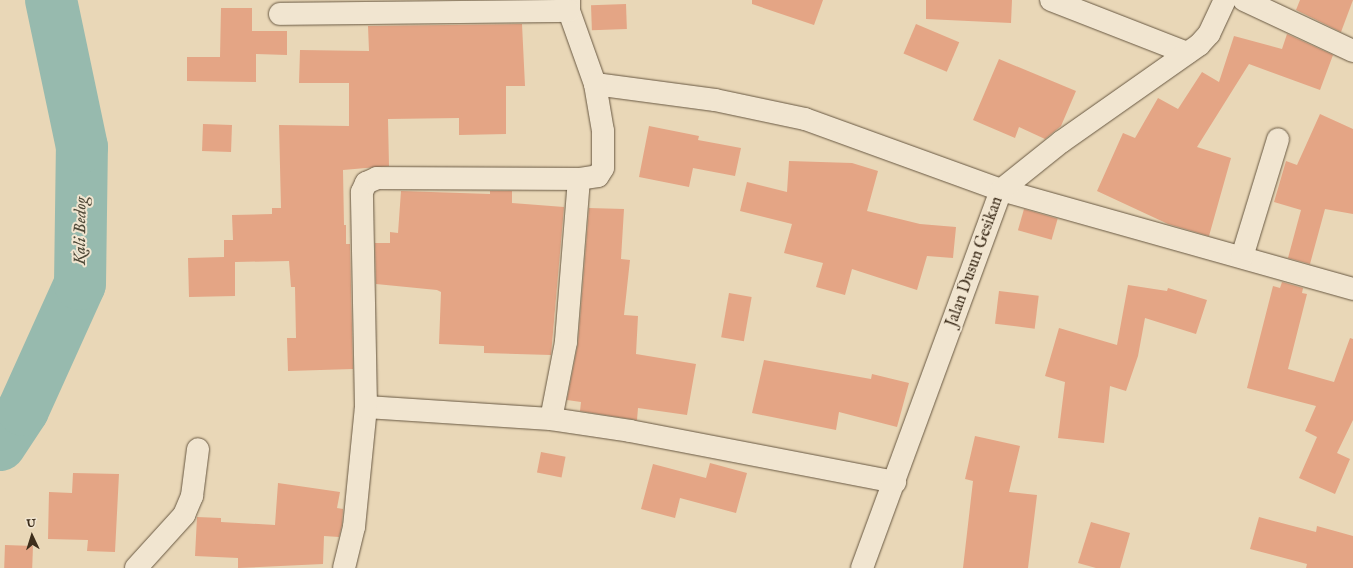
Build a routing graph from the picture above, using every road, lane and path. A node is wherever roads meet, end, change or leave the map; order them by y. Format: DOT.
graph roads {
  1 [pos="1051,0"];
  2 [pos="1225,0"];
  3 [pos="1244,0"];
  4 [pos="569,5"];
  5 [pos="404,6"];
  6 [pos="280,14"];
  7 [pos="1353,51"];
  8 [pos="1187,53"];
  9 [pos="595,84"];
  10 [pos="1278,139"];
  11 [pos="580,179"];
  12 [pos="1001,190"];
  13 [pos="1242,258"];
  14 [pos="1353,289"];
  15 [pos="366,407"];
  16 [pos="551,420"];
  17 [pos="198,449"];
  18 [pos="895,482"];
  19 [pos="136,568"];
  20 [pos="344,568"];
  21 [pos="862,568"];
  1 -- 8 [label="street"];
  2 -- 8 [label="street, Jalan Dusun Gesikan"];
  3 -- 7 [label="street"];
  4 -- 5 [label="street"];
  4 -- 9 [label="street"];
  5 -- 6 [label="street"];
  8 -- 12 [label="street, Jalan Dusun Gesikan"];
  9 -- 11 [label="street"];
  9 -- 12 [label="street"];
  10 -- 13 [label="street"];
  11 -- 15 [label="street"];
  11 -- 16 [label="street"];
  12 -- 13 [label="street"];
  12 -- 18 [label="street, Jalan Dusun Gesikan"];
  13 -- 14 [label="street"];
  15 -- 16 [label="street"];
  15 -- 20 [label="street"];
  16 -- 18 [label="street"];
  17 -- 19 [label="street"];
  18 -- 21 [label="street, Jalan Dusun Gesikan"];
}
